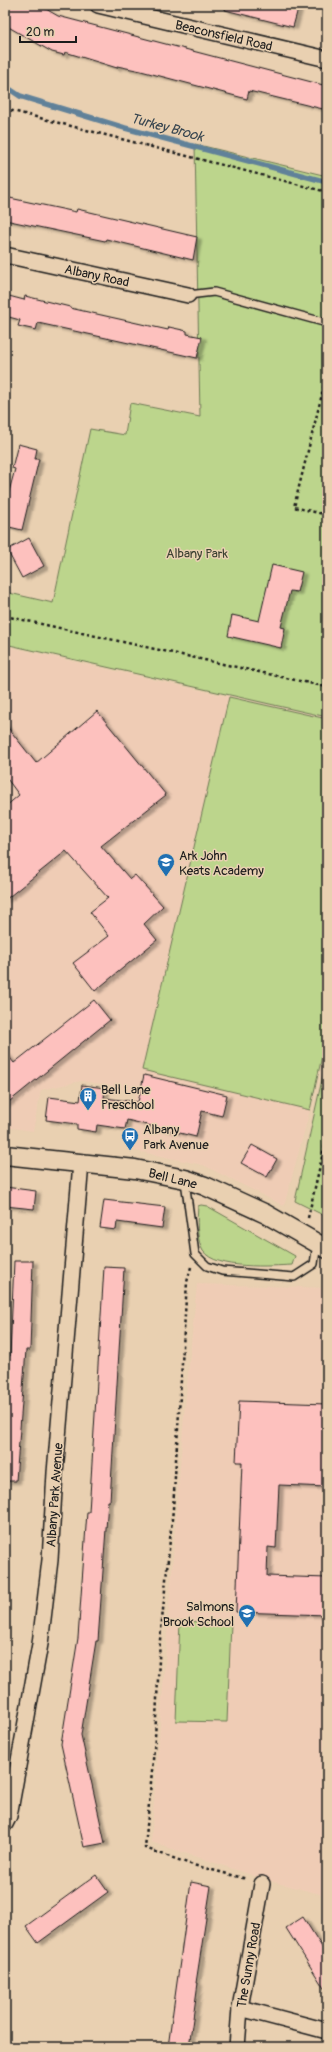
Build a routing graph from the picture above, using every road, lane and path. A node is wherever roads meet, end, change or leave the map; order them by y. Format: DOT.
graph roads {
  1 [pos="98,5"];
  2 [pos="327,59"];
  3 [pos="5,109"];
  4 [pos="327,192"];
  5 [pos="5,255"];
  6 [pos="188,296"];
  7 [pos="327,323"];
  8 [pos="327,374"];
  9 [pos="327,515"];
  10 [pos="5,616"];
  11 [pos="327,687"];
  12 [pos="327,1135"];
  13 [pos="5,1154"];
  14 [pos="81,1164"];
  15 [pos="185,1179"];
  16 [pos="316,1243"];
  17 [pos="195,1254"];
  18 [pos="5,1824"];
  19 [pos="262,1884"];
  20 [pos="240,2008"];
  21 [pos="327,2031"];
  22 [pos="237,2047"];
  1 -- 2 [label="street, Beaconsfield Road"];
  3 -- 4 [label="path"];
  5 -- 6 [label="street, Albany Road"];
  6 -- 7 [label="lane"];
  8 -- 9 [label="path"];
  10 -- 11 [label="path"];
  12 -- 16 [label="path"];
  13 -- 14 [label="street, Bell Lane"];
  14 -- 15 [label="street, Bell Lane"];
  14 -- 18 [label="street, Albany Park Avenue"];
  15 -- 16 [label="street, Bell Lane"];
  15 -- 17 [label="lane"];
  16 -- 17 [label="lane"];
  17 -- 19 [label="path"];
  19 -- 20 [label="street, The Sunny Road"];
  20 -- 21 [label="street"];
  20 -- 22 [label="street, The Sunny Road"];
}
